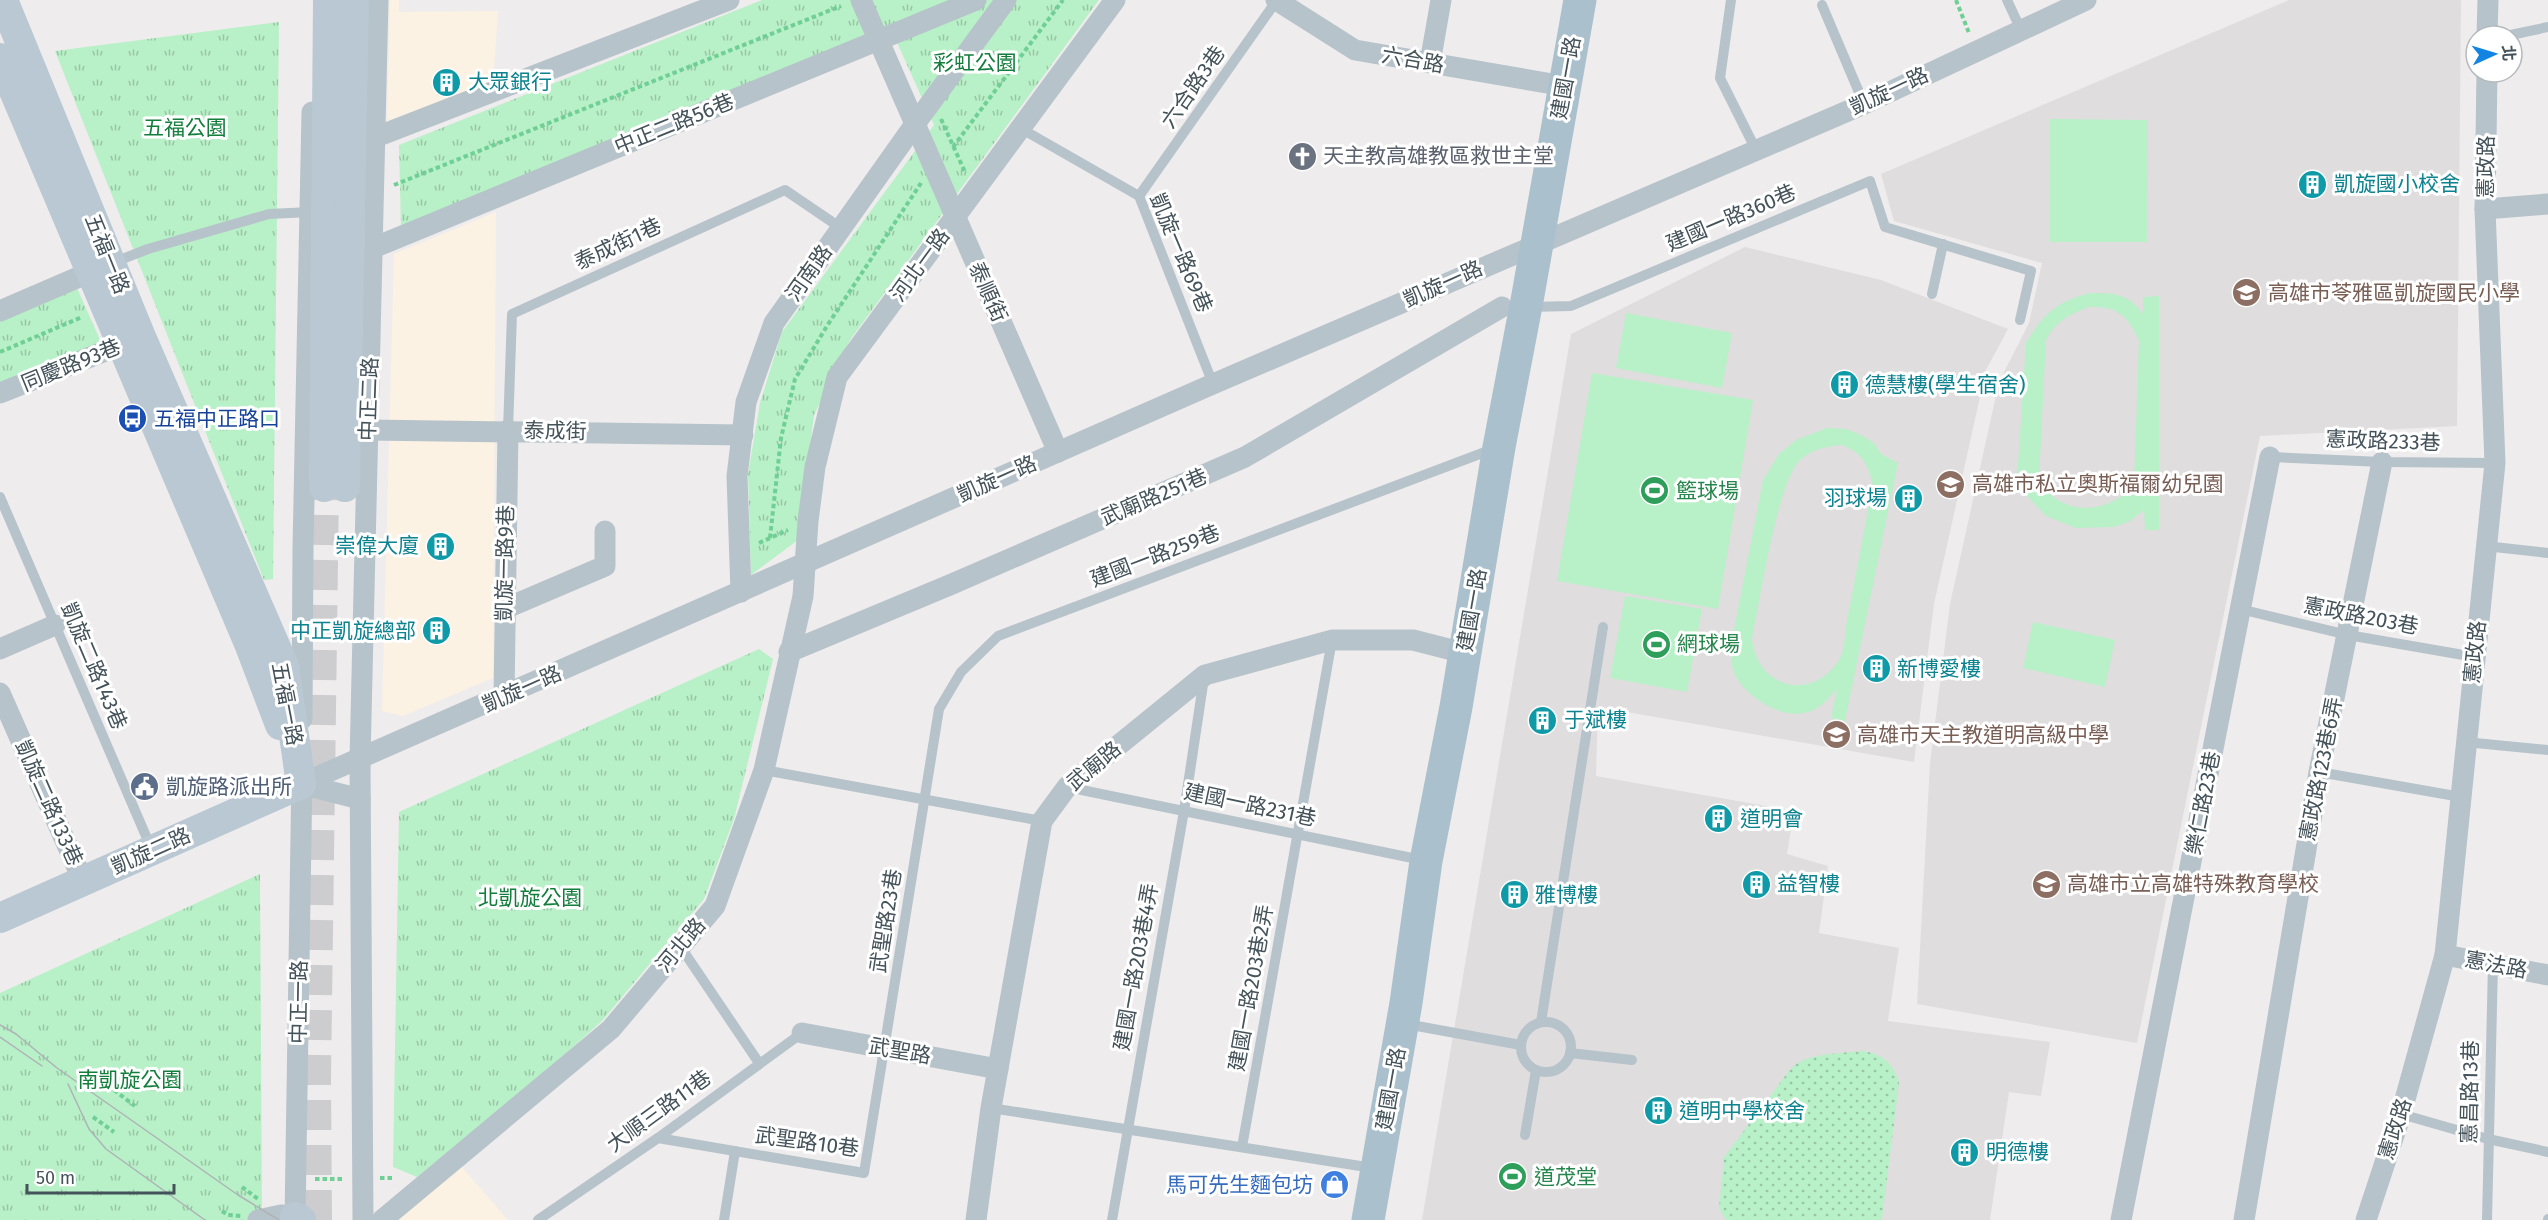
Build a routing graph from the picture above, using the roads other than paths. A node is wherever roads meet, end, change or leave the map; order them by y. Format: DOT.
graph roads {
  1 [pos="3,0"];
  2 [pos="314,0"];
  3 [pos="328,0"];
  4 [pos="354,0"];
  5 [pos="378,0"];
  6 [pos="729,0"];
  7 [pos="976,0"];
  8 [pos="1006,0"];
  9 [pos="1115,0"];
  10 [pos="1277,0"];
  11 [pos="1441,0"];
  12 [pos="1580,0"];
  13 [pos="1731,0"];
  14 [pos="2007,0"];
  15 [pos="2086,0"];
  16 [pos="2488,0"];
  17 [pos="851,3"];
  18 [pos="1822,5"];
  19 [pos="2487,24"];
  20 [pos="2548,27"];
  21 [pos="2021,30"];
  22 [pos="2524,32"];
  23 [pos="878,40"];
  24 [pos="0,58"];
  25 [pos="1430,63"];
  26 [pos="2487,84"];
  27 [pos="1564,86"];
  28 [pos="1863,104"];
  29 [pos="915,124"];
  30 [pos="1020,128"];
  31 [pos="376,137"];
  32 [pos="1756,150"];
  33 [pos="1139,196"];
  34 [pos="2548,204"];
  35 [pos="2485,209"];
  36 [pos="311,212"];
  37 [pos="955,218"];
  38 [pos="841,228"];
  39 [pos="1536,244"];
  40 [pos="1943,244"];
  41 [pos="373,248"];
  42 [pos="100,268"];
  43 [pos="1932,294"];
  44 [pos="1514,307"];
  45 [pos="0,311"];
  46 [pos="2020,320"];
  47 [pos="131,341"];
  48 [pos="1213,384"];
  49 [pos="0,393"];
  50 [pos="368,430"];
  51 [pos="508,430"];
  52 [pos="743,435"];
  53 [pos="1499,447"];
  54 [pos="1058,453"];
  55 [pos="2270,456"];
  56 [pos="2382,462"];
  57 [pos="2495,463"];
  58 [pos="0,497"];
  59 [pos="605,531"];
  60 [pos="2485,546"];
  61 [pos="2548,554"];
  62 [pos="802,566"];
  63 [pos="741,592"];
  64 [pos="504,609"];
  65 [pos="2240,609"];
  66 [pos="55,625"];
  67 [pos="1603,627"];
  68 [pos="2348,634"];
  69 [pos="1332,640"];
  70 [pos="0,649"];
  71 [pos="789,652"];
  72 [pos="1464,653"];
  73 [pos="2475,657"];
  74 [pos="1204,675"];
  75 [pos="0,693"];
  76 [pos="504,697"];
  77 [pos="2465,742"];
  78 [pos="2548,750"];
  79 [pos="360,760"];
  80 [pos="764,770"];
  81 [pos="2319,772"];
  82 [pos="301,784"];
  83 [pos="1067,787"];
  84 [pos="2460,797"];
  85 [pos="360,799"];
  86 [pos="925,799"];
  87 [pos="1184,811"];
  88 [pos="1042,821"];
  89 [pos="1297,834"];
  90 [pos="152,851"];
  91 [pos="1426,861"];
  92 [pos="83,881"];
  93 [pos="0,918"];
  94 [pos="680,946"];
  95 [pos="2445,955"];
  96 [pos="2493,964"];
  97 [pos="2548,975"];
  98 [pos="1541,1022"];
  99 [pos="1402,1023"];
  100 [pos="802,1033"];
  101 [pos="1521,1045"];
  102 [pos="885,1049"];
  103 [pos="1570,1053"];
  104 [pos="1632,1060"];
  105 [pos="759,1063"];
  106 [pos="998,1069"];
  107 [pos="1536,1070"];
  108 [pos="991,1108"];
  109 [pos="2401,1114"];
  110 [pos="1126,1129"];
  111 [pos="1525,1135"];
  112 [pos="658,1138"];
  113 [pos="2488,1139"];
  114 [pos="1242,1147"];
  115 [pos="735,1151"];
  116 [pos="2548,1152"];
  117 [pos="1378,1169"];
  118 [pos="258,1210"];
  119 [pos="297,1219"];
  120 [pos="363,1220"];
  121 [pos="382,1220"];
  122 [pos="538,1220"];
  123 [pos="724,1220"];
  124 [pos="976,1220"];
  125 [pos="1112,1220"];
  126 [pos="1368,1220"];
  127 [pos="2121,1220"];
  128 [pos="2244,1220"];
  129 [pos="2366,1220"];
  130 [pos="2487,1220"];
  1 -- 42 [label="street, 五福一路"];
  2 -- 36 [label="street"];
  3 -- 4 [label="street, 中正二路"];
  5 -- 31 [label="street, 中正二路"];
  6 -- 31 [label="street"];
  7 -- 23 [label="street, 中正二路56巷"];
  8 -- 29 [label="street, 河南路"];
  9 -- 30 [label="street, 河北一路"];
  10 -- 25 [label="street, 六合路"];
  10 -- 33 [label="lane, 六合路3巷"];
  11 -- 25 [label="street"];
  12 -- 27 [label="main road, 建國一路"];
  13 -- 32 [label="lane"];
  14 -- 21 [label="lane"];
  15 -- 21 [label="street, 凱旋一路"];
  16 -- 19 [label="street"];
  17 -- 23 [label="street, 泰順街"];
  18 -- 28 [label="lane"];
  20 -- 22 [label="lane"];
  21 -- 28 [label="street, 凱旋一路"];
  23 -- 29 [label="street, 泰順街"];
  23 -- 41 [label="street, 中正二路56巷"];
  24 -- 42 [label="street, 五福一路"];
  25 -- 27 [label="street, 六合路"];
  26 -- 35 [label="street, 憲政路"];
  27 -- 39 [label="main road, 建國一路"];
  28 -- 32 [label="street, 凱旋一路"];
  29 -- 37 [label="street, 泰順街"];
  29 -- 38 [label="street, 河南路"];
  30 -- 33 [label="lane, 凱旋一路69巷"];
  30 -- 37 [label="street, 河北一路"];
  31 -- 41 [label="street, 中正二路"];
  32 -- 39 [label="street, 凱旋一路"];
  33 -- 48 [label="lane, 凱旋一路69巷"];
  34 -- 35 [label="street"];
  35 -- 57 [label="street, 憲政路"];
  36 -- 42 [label="lane"];
  36 -- 82 [label="street"];
  37 -- 54 [label="street, 泰順街"];
  37 -- 62 [label="street, 河北一路"];
  38 -- 51 [label="lane, 泰成街1巷"];
  38 -- 52 [label="street, 河南路"];
  39 -- 44 [label="main road, 建國一路"];
  39 -- 48 [label="street, 凱旋一路"];
  40 -- 43 [label="lane"];
  40 -- 44 [label="lane, 建國一路360巷"];
  40 -- 46 [label="lane, 建國一路360巷"];
  41 -- 50 [label="street, 中正二路"];
  42 -- 45 [label="street"];
  42 -- 47 [label="street, 五福一路"];
  44 -- 53 [label="main road, 建國一路"];
  44 -- 71 [label="street, 武廟路251巷"];
  47 -- 49 [label="street, 同慶路93巷"];
  47 -- 82 [label="street, 五福一路"];
  48 -- 54 [label="street, 凱旋一路"];
  50 -- 51 [label="street, 泰成街"];
  50 -- 79 [label="street, 中正二路"];
  51 -- 52 [label="street, 泰成街"];
  51 -- 64 [label="street, 凱旋一路9巷"];
  52 -- 63 [label="street, 河南路"];
  53 -- 72 [label="main road, 建國一路"];
  53 -- 86 [label="lane, 建國一路259巷"];
  54 -- 62 [label="street, 凱旋一路"];
  55 -- 56 [label="lane, 憲政路233巷"];
  55 -- 65 [label="street, 樂仁路23巷"];
  56 -- 57 [label="lane, 憲政路233巷"];
  56 -- 68 [label="street, 憲政路123巷6弄"];
  57 -- 60 [label="street, 憲政路"];
  58 -- 66 [label="lane, 凱旋二路143巷"];
  59 -- 64 [label="street"];
  60 -- 61 [label="lane"];
  60 -- 73 [label="street, 憲政路"];
  62 -- 63 [label="street, 凱旋一路"];
  62 -- 71 [label="street, 河北路"];
  63 -- 76 [label="street, 凱旋一路"];
  64 -- 76 [label="street, 凱旋一路9巷"];
  65 -- 68 [label="lane, 憲政路203巷"];
  65 -- 127 [label="street, 樂仁路23巷"];
  66 -- 70 [label="street"];
  66 -- 90 [label="lane, 凱旋二路143巷"];
  67 -- 98 [label="lane"];
  68 -- 73 [label="lane, 憲政路203巷"];
  68 -- 81 [label="street, 憲政路123巷6弄"];
  69 -- 72 [label="street, 武廟路"];
  69 -- 74 [label="street, 武廟路"];
  69 -- 89 [label="lane, 建國一路203巷2弄"];
  71 -- 80 [label="street, 河北路"];
  72 -- 91 [label="main road, 建國一路"];
  73 -- 77 [label="street, 憲政路"];
  74 -- 83 [label="street, 武廟路"];
  74 -- 87 [label="lane, 建國一路203巷4弄"];
  75 -- 92 [label="street, 凱旋二路133巷"];
  76 -- 79 [label="street, 凱旋一路"];
  77 -- 78 [label="lane"];
  77 -- 84 [label="street, 憲政路"];
  79 -- 82 [label="street, 凱旋一路"];
  79 -- 85 [label="street, 中正二路"];
  80 -- 86 [label="lane"];
  80 -- 94 [label="street, 河北路"];
  81 -- 84 [label="lane"];
  81 -- 128 [label="street, 憲政路123巷6弄"];
  82 -- 85 [label="street"];
  82 -- 90 [label="street, 凱旋二路"];
  82 -- 119 [label="street, 中正一路"];
  83 -- 87 [label="lane, 建國一路231巷"];
  83 -- 88 [label="street, 武廟路"];
  84 -- 95 [label="street, 憲政路"];
  85 -- 120 [label="street"];
  86 -- 88 [label="lane"];
  86 -- 102 [label="lane, 武聖路23巷"];
  87 -- 89 [label="lane, 建國一路231巷"];
  87 -- 110 [label="lane, 建國一路203巷4弄"];
  88 -- 106 [label="street, 武廟路"];
  89 -- 91 [label="lane, 建國一路231巷"];
  89 -- 114 [label="lane, 建國一路203巷2弄"];
  90 -- 92 [label="street, 凱旋二路"];
  91 -- 99 [label="main road, 建國一路"];
  92 -- 93 [label="street, 凱旋二路"];
  94 -- 105 [label="lane"];
  94 -- 121 [label="street, 河北路"];
  95 -- 96 [label="street, 憲法路"];
  95 -- 109 [label="street, 憲政路"];
  96 -- 97 [label="street, 憲法路"];
  96 -- 113 [label="lane, 憲昌路13巷"];
  98 -- 101 [label="lane"];
  98 -- 103 [label="lane"];
  99 -- 101 [label="lane"];
  99 -- 117 [label="main road, 建國一路"];
  100 -- 102 [label="street, 武聖路"];
  100 -- 105 [label="lane, 大順三路11巷"];
  101 -- 107 [label="lane"];
  102 -- 106 [label="street, 武聖路"];
  102 -- 115 [label="lane, 武聖路10巷"];
  103 -- 104 [label="lane"];
  103 -- 107 [label="lane"];
  105 -- 112 [label="lane, 大順三路11巷"];
  106 -- 108 [label="street, 武廟路"];
  107 -- 111 [label="lane"];
  108 -- 110 [label="lane"];
  108 -- 124 [label="street, 武廟路"];
  109 -- 113 [label="lane"];
  109 -- 129 [label="street, 憲政路"];
  110 -- 114 [label="lane"];
  110 -- 125 [label="lane, 建國一路203巷4弄"];
  112 -- 115 [label="lane, 武聖路10巷"];
  112 -- 122 [label="lane, 大順三路11巷"];
  113 -- 116 [label="lane"];
  113 -- 130 [label="lane, 憲昌路13巷"];
  114 -- 117 [label="lane"];
  115 -- 123 [label="lane"];
  117 -- 126 [label="main road, 建國一路"];
  118 -- 119 [label="street"];
}
